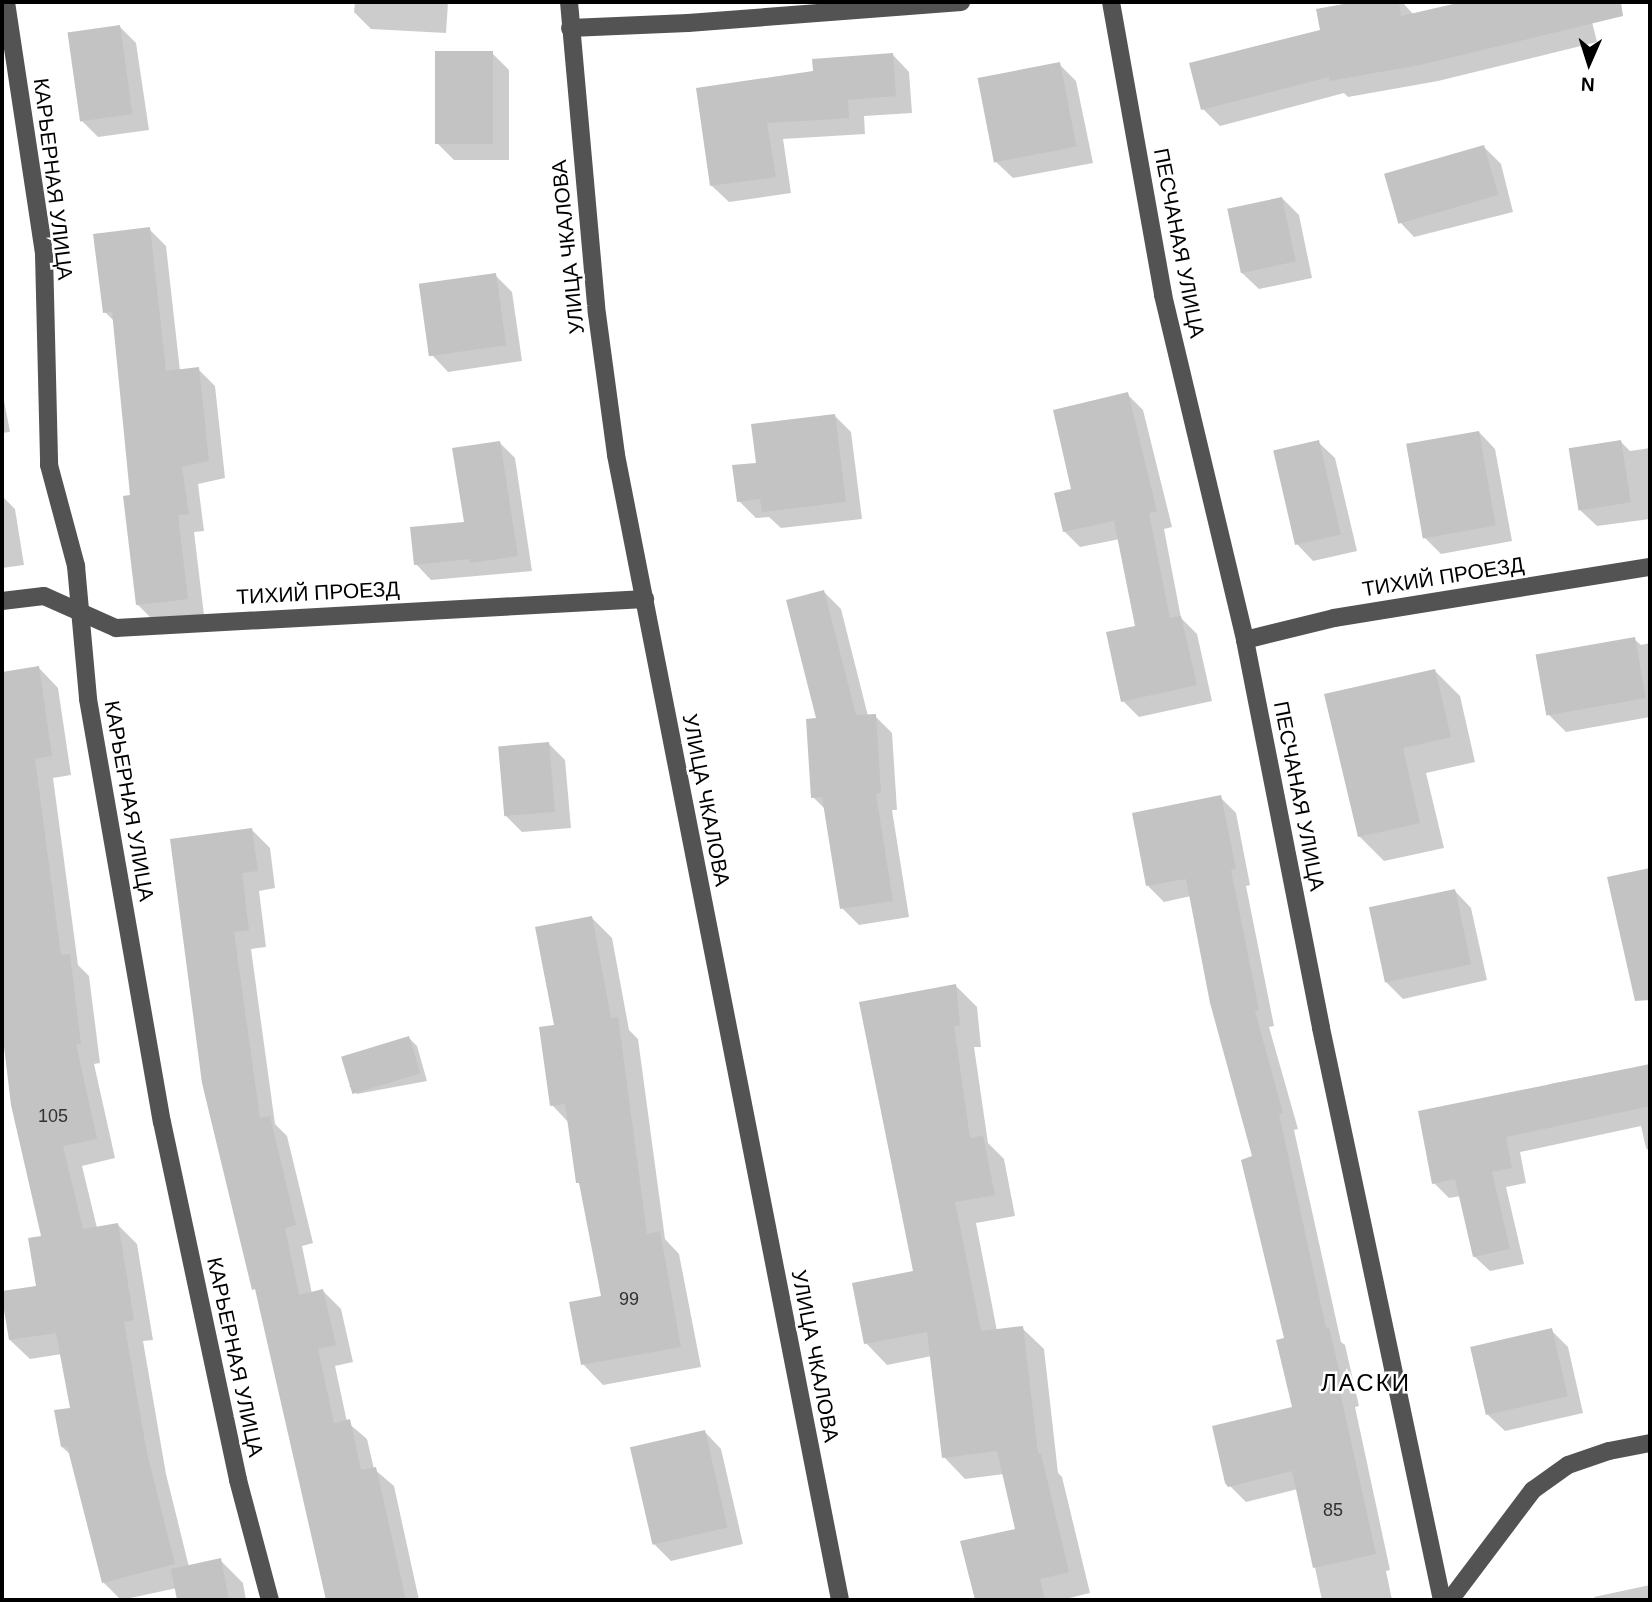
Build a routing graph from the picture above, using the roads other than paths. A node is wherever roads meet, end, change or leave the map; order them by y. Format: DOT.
graph roads {
  1 [pos="6,2"];
  2 [pos="569,2"];
  3 [pos="961,2"];
  4 [pos="1111,2"];
  5 [pos="570,28"];
  6 [pos="1650,567"];
  7 [pos="645,599"];
  8 [pos="2,601"];
  9 [pos="79,614"];
  10 [pos="1245,640"];
  11 [pos="1650,1443"];
  12 [pos="270,1600"];
  13 [pos="840,1600"];
  14 [pos="1442,1600"];
  15 [pos="1450,1600"];
  1 -- 9 [label="street, КАРЬЕРНАЯ УЛИЦА"];
  2 -- 5 [label="street, УЛИЦА ЧКАЛОВА"];
  3 -- 5 [label="street"];
  4 -- 10 [label="street, ПЕСЧАНАЯ УЛИЦА"];
  5 -- 7 [label="street, УЛИЦА ЧКАЛОВА"];
  6 -- 10 [label="street, ТИХИЙ ПРОЕЗД"];
  7 -- 9 [label="street, ТИХИЙ ПРОЕЗД"];
  7 -- 13 [label="street, УЛИЦА ЧКАЛОВА"];
  8 -- 9 [label="street, ТИХИЙ ПРОЕЗД"];
  9 -- 12 [label="street, КАРЬЕРНАЯ УЛИЦА"];
  10 -- 14 [label="street, ПЕСЧАНАЯ УЛИЦА"];
  11 -- 15 [label="street"];
}
